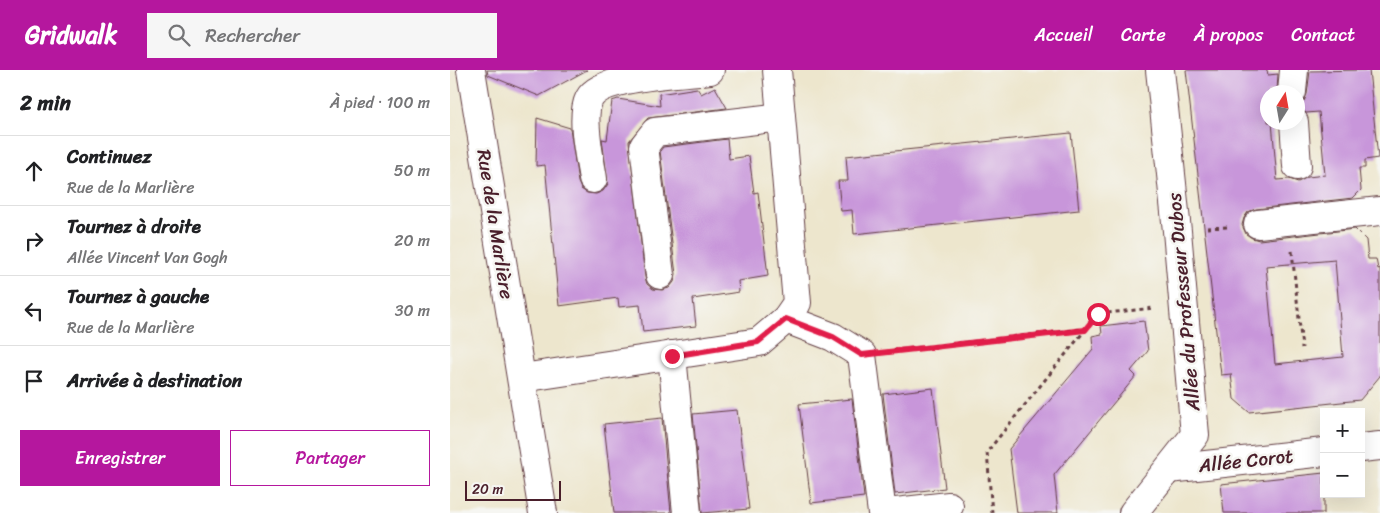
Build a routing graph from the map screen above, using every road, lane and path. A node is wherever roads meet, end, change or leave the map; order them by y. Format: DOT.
graph roads {
  1 [pos="471,70"];
  2 [pos="710,70"];
  3 [pos="777,70"];
  4 [pos="1160,70"];
  5 [pos="1294,70"];
  6 [pos="639,74"];
  7 [pos="1293,85"];
  8 [pos="781,118"];
  9 [pos="1295,130"];
  10 [pos="1297,166"];
  11 [pos="593,179"];
  12 [pos="1380,211"];
  13 [pos="1289,221"];
  14 [pos="1258,224"];
  15 [pos="1177,231"];
  16 [pos="660,275"];
  17 [pos="1184,304"];
  18 [pos="791,311"];
  19 [pos="1085,330"];
  20 [pos="1302,348"];
  21 [pos="862,355"];
  22 [pos="672,356"];
  23 [pos="522,378"];
  24 [pos="1380,446"];
  25 [pos="1365,448"];
  26 [pos="1320,452"];
  27 [pos="1169,468"];
  28 [pos="949,506"];
  29 [pos="543,513"];
  30 [pos="687,513"];
  31 [pos="882,513"];
  32 [pos="887,513"];
  33 [pos="992,513"];
  34 [pos="1133,513"];
  1 -- 23 [label="street, Rue de la Marlière"];
  2 -- 6 [label="street"];
  3 -- 8 [label="street"];
  4 -- 15 [label="street, Allée du Professeur Dubos"];
  5 -- 7 [label="street"];
  6 -- 11 [label="street"];
  8 -- 16 [label="street"];
  8 -- 18 [label="street"];
  9 -- 10 [label="street"];
  12 -- 13 [label="street"];
  13 -- 14 [label="street"];
  13 -- 20 [label="path"];
  14 -- 15 [label="path"];
  15 -- 17 [label="street, Allée du Professeur Dubos"];
  17 -- 19 [label="path"];
  17 -- 27 [label="street, Allée du Professeur Dubos"];
  18 -- 21 [label="street"];
  18 -- 22 [label="street"];
  19 -- 21 [label="path"];
  19 -- 33 [label="path"];
  21 -- 31 [label="street"];
  22 -- 23 [label="street"];
  22 -- 30 [label="street"];
  23 -- 29 [label="street, Rue de la Marlière"];
  24 -- 25 [label="street"];
  26 -- 27 [label="street, Allée Corot"];
  27 -- 34 [label="street, Allée du Professeur Dubos"];
  28 -- 32 [label="street"];
}
